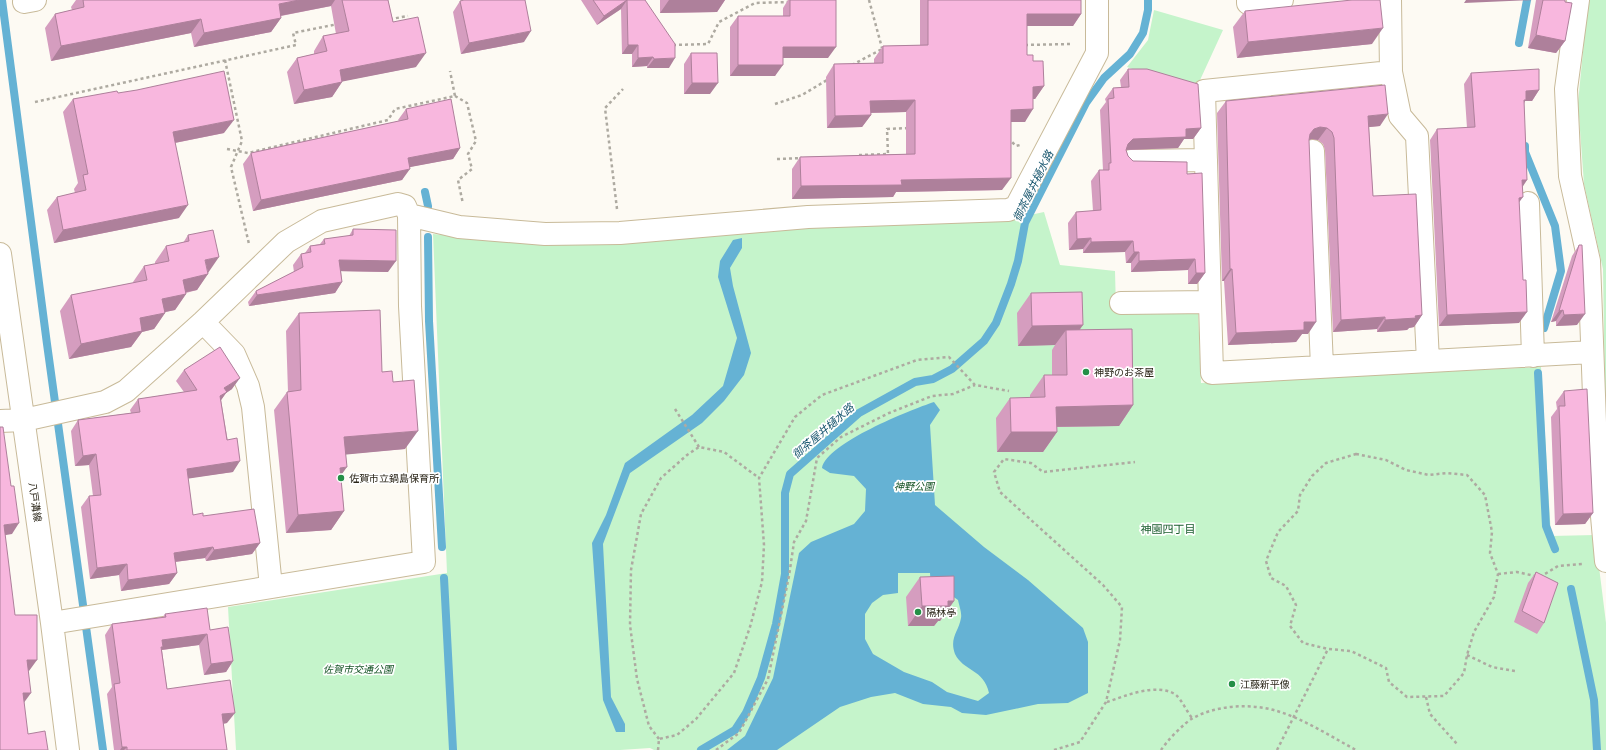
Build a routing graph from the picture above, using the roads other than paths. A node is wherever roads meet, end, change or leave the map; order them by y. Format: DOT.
graph roads {
  1 [pos="1097,0"];
  2 [pos="1248,0"];
  3 [pos="1282,0"];
  4 [pos="1390,0"];
  5 [pos="1578,0"];
  6 [pos="1392,72"];
  7 [pos="1313,151"];
  8 [pos="1206,160"];
  9 [pos="1131,161"];
  10 [pos="1528,203"];
  11 [pos="409,215"];
  12 [pos="0,254"];
  13 [pos="1210,302"];
  14 [pos="1120,303"];
  15 [pos="203,322"];
  16 [pos="1592,352"];
  17 [pos="1533,356"];
  18 [pos="1428,361"];
  19 [pos="1322,367"];
  20 [pos="24,420"];
  21 [pos="0,421"];
  22 [pos="1597,562"];
  23 [pos="271,587"];
  24 [pos="52,623"];
  25 [pos="68,750"];
  1 -- 11 [label="street"];
  2 -- 3 [label="street"];
  4 -- 6 [label="street"];
  5 -- 16 [label="street"];
  6 -- 8 [label="street"];
  6 -- 18 [label="street"];
  7 -- 19 [label="street"];
  8 -- 9 [label="street"];
  8 -- 13 [label="street"];
  10 -- 17 [label="street"];
  11 -- 15 [label="street"];
  11 -- 23 [label="street"];
  12 -- 20 [label="street, 八戸溝線"];
  13 -- 14 [label="street"];
  13 -- 19 [label="street"];
  15 -- 20 [label="street"];
  15 -- 23 [label="street"];
  16 -- 17 [label="street"];
  16 -- 22 [label="street"];
  17 -- 18 [label="street"];
  18 -- 19 [label="street"];
  20 -- 21 [label="street"];
  20 -- 24 [label="street, 八戸溝線"];
  23 -- 24 [label="street"];
  24 -- 25 [label="street, 八戸溝線"];
}
